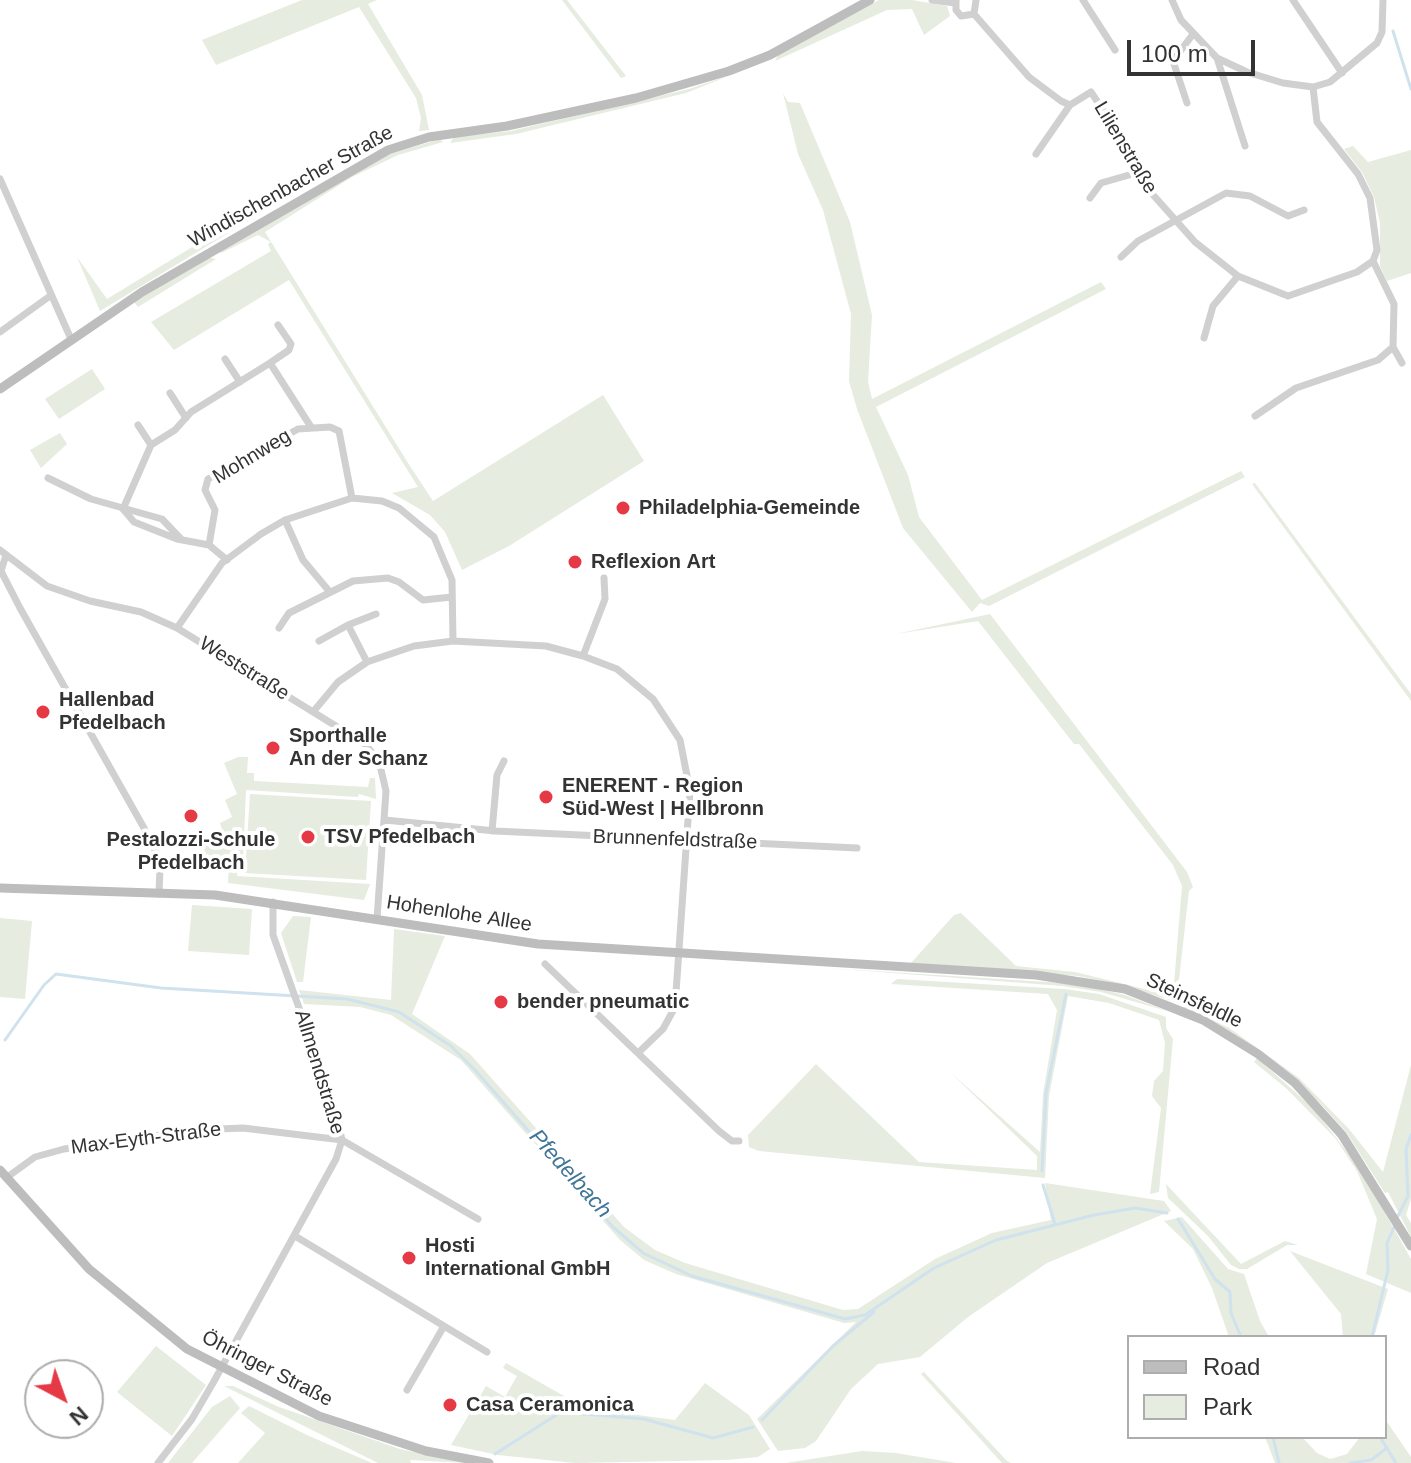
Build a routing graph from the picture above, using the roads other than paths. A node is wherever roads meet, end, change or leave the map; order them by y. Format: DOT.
graph roads {
  1 [pos="870,0"];
  2 [pos="932,0"];
  3 [pos="976,0"];
  4 [pos="1083,0"];
  5 [pos="1172,0"];
  6 [pos="1293,0"];
  7 [pos="1383,0"];
  8 [pos="956,2"];
  9 [pos="974,14"];
  10 [pos="1193,34"];
  11 [pos="1115,50"];
  12 [pos="1217,58"];
  13 [pos="1342,73"];
  14 [pos="1313,87"];
  15 [pos="1187,103"];
  16 [pos="1070,105"];
  17 [pos="1245,146"];
  18 [pos="1036,154"];
  19 [pos="1136,173"];
  20 [pos="0,179"];
  21 [pos="1090,198"];
  22 [pos="1304,210"];
  23 [pos="1173,220"];
  24 [pos="1121,257"];
  25 [pos="1373,261"];
  26 [pos="1238,276"];
  27 [pos="50,296"];
  28 [pos="278,325"];
  29 [pos="0,332"];
  30 [pos="1204,338"];
  31 [pos="71,339"];
  32 [pos="1393,347"];
  33 [pos="225,359"];
  34 [pos="270,363"];
  35 [pos="1402,363"];
  36 [pos="240,382"];
  37 [pos="0,389"];
  38 [pos="170,393"];
  39 [pos="1255,416"];
  40 [pos="186,418"];
  41 [pos="138,425"];
  42 [pos="311,427"];
  43 [pos="151,445"];
  44 [pos="48,478"];
  45 [pos="352,498"];
  46 [pos="123,509"];
  47 [pos="285,520"];
  48 [pos="181,539"];
  49 [pos="209,545"];
  50 [pos="3,552"];
  51 [pos="227,560"];
  52 [pos="604,578"];
  53 [pos="329,591"];
  54 [pos="452,597"];
  55 [pos="376,614"];
  56 [pos="348,625"];
  57 [pos="177,628"];
  58 [pos="279,628"];
  59 [pos="319,641"];
  60 [pos="453,641"];
  61 [pos="583,656"];
  62 [pos="367,662"];
  63 [pos="313,712"];
  64 [pos="504,761"];
  65 [pos="385,820"];
  66 [pos="492,831"];
  67 [pos="687,841"];
  68 [pos="857,848"];
  69 [pos="0,888"];
  70 [pos="159,894"];
  71 [pos="273,902"];
  72 [pos="377,919"];
  73 [pos="681,956"];
  74 [pos="545,964"];
  75 [pos="914,969"];
  76 [pos="638,1053"];
  77 [pos="342,1140"];
  78 [pos="739,1141"];
  79 [pos="3,1174"];
  80 [pos="478,1219"];
  81 [pos="295,1236"];
  82 [pos="1411,1246"];
  83 [pos="444,1326"];
  84 [pos="487,1352"];
  85 [pos="221,1369"];
  86 [pos="407,1390"];
  87 [pos="158,1463"];
  88 [pos="489,1463"];
  1 -- 31 [label="street, Windischenbacher Straße"];
  2 -- 8 [label="street, Lilienstraße"];
  3 -- 9 [label="street"];
  4 -- 11 [label="street"];
  5 -- 10 [label="street"];
  6 -- 13 [label="street"];
  7 -- 13 [label="street"];
  8 -- 9 [label="street, Lilienstraße"];
  9 -- 16 [label="street, Lilienstraße"];
  10 -- 12 [label="street"];
  10 -- 15 [label="street"];
  12 -- 14 [label="street"];
  12 -- 17 [label="street"];
  13 -- 14 [label="street"];
  14 -- 25 [label="street"];
  16 -- 18 [label="street"];
  16 -- 19 [label="street, Lilienstraße"];
  19 -- 21 [label="street"];
  19 -- 23 [label="street, Lilienstraße"];
  20 -- 27 [label="street"];
  22 -- 23 [label="street"];
  23 -- 24 [label="street"];
  23 -- 26 [label="street, Lilienstraße"];
  25 -- 26 [label="street, Lilienstraße"];
  25 -- 32 [label="street"];
  26 -- 30 [label="street"];
  27 -- 29 [label="street"];
  27 -- 31 [label="street"];
  28 -- 34 [label="street"];
  31 -- 37 [label="street, Windischenbacher Straße"];
  32 -- 35 [label="street"];
  32 -- 39 [label="street"];
  33 -- 36 [label="street"];
  34 -- 36 [label="street"];
  34 -- 42 [label="street"];
  36 -- 40 [label="street"];
  38 -- 40 [label="street"];
  40 -- 43 [label="street"];
  41 -- 43 [label="street"];
  42 -- 45 [label="street, Mohnweg"];
  42 -- 49 [label="street, Mohnweg"];
  43 -- 46 [label="street"];
  44 -- 46 [label="street"];
  45 -- 47 [label="street"];
  45 -- 54 [label="street"];
  46 -- 48 [label="street"];
  46 -- 48 [label="street"];
  47 -- 51 [label="street"];
  47 -- 53 [label="street"];
  48 -- 49 [label="street"];
  49 -- 51 [label="street"];
  50 -- 57 [label="street, Weststraße"];
  50 -- 70 [label="street"];
  51 -- 57 [label="street"];
  52 -- 61 [label="street"];
  53 -- 54 [label="street"];
  53 -- 58 [label="street"];
  54 -- 60 [label="street"];
  55 -- 56 [label="street"];
  56 -- 59 [label="street"];
  56 -- 62 [label="street"];
  57 -- 63 [label="street, Weststraße"];
  60 -- 61 [label="street"];
  60 -- 62 [label="street"];
  61 -- 67 [label="street"];
  62 -- 63 [label="street"];
  63 -- 65 [label="street, Weststraße"];
  64 -- 66 [label="street"];
  65 -- 66 [label="street, Brunnenfeldstraße"];
  65 -- 72 [label="street, Weststraße"];
  66 -- 67 [label="street, Brunnenfeldstraße"];
  67 -- 68 [label="street, Brunnenfeldstraße"];
  67 -- 73 [label="street"];
  69 -- 70 [label="street, Hohenlohe Allee"];
  70 -- 71 [label="street, Hohenlohe Allee"];
  71 -- 72 [label="street, Hohenlohe Allee"];
  71 -- 77 [label="street, Allmendstraße"];
  72 -- 73 [label="street, Hohenlohe Allee"];
  73 -- 75 [label="street, Hohenlohe Allee"];
  73 -- 76 [label="street"];
  74 -- 76 [label="street"];
  75 -- 82 [label="street, Steinsfeldle"];
  76 -- 78 [label="street"];
  77 -- 79 [label="street, Max-Eyth-Straße"];
  77 -- 80 [label="street"];
  77 -- 81 [label="street, Allmendstraße"];
  79 -- 85 [label="street, Öhringer Straße"];
  81 -- 83 [label="street"];
  81 -- 85 [label="street, Allmendstraße"];
  83 -- 84 [label="street"];
  83 -- 86 [label="street"];
  85 -- 87 [label="street, Allmendstraße"];
  85 -- 88 [label="street, Öhringer Straße"];
}
